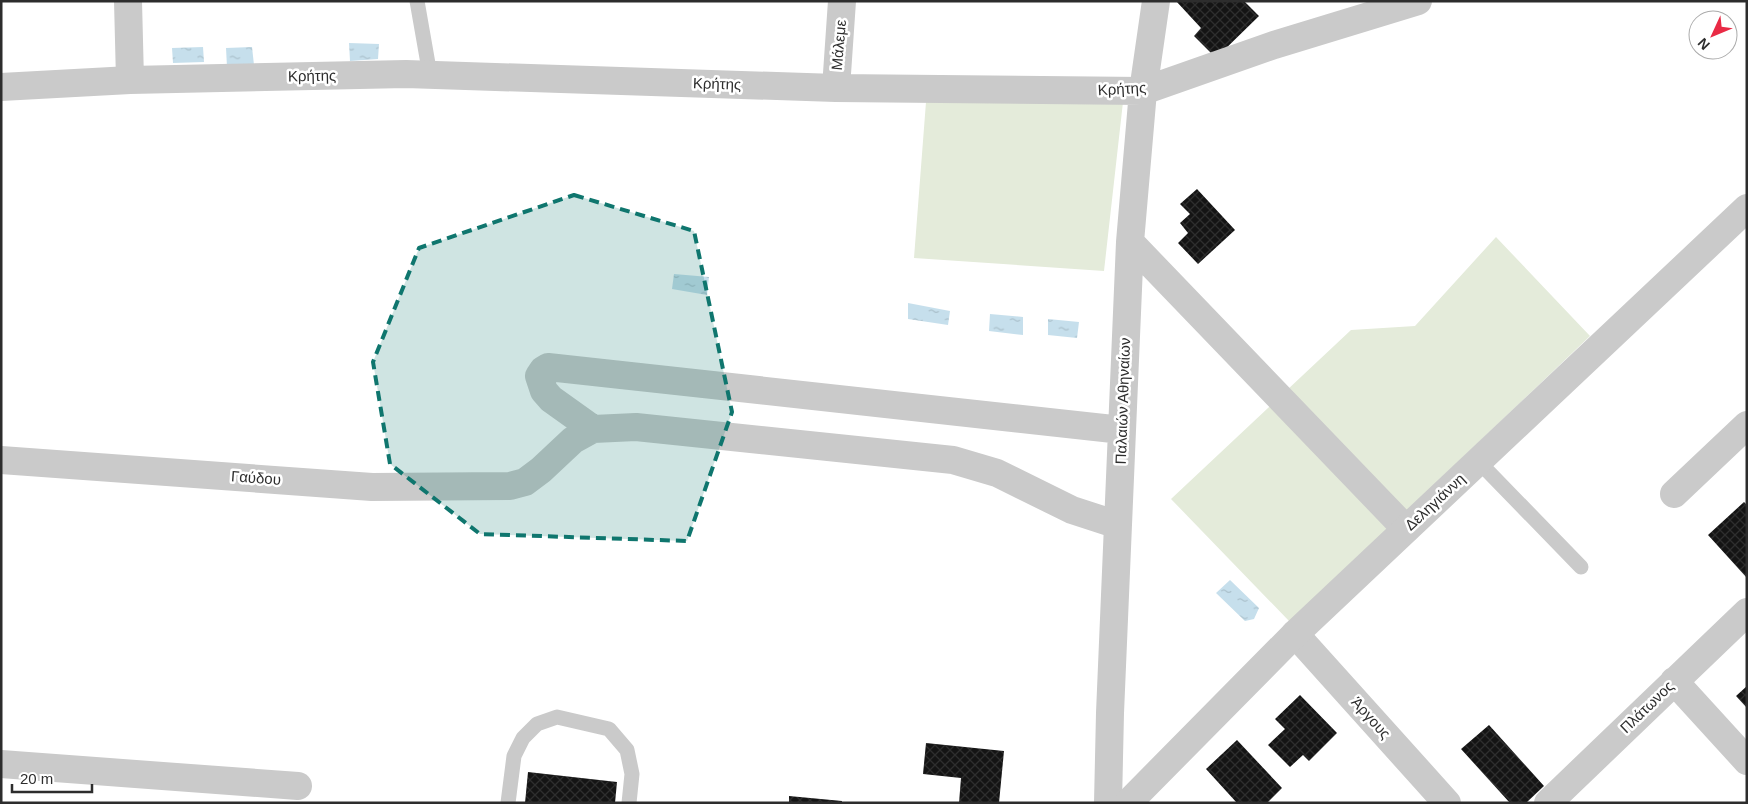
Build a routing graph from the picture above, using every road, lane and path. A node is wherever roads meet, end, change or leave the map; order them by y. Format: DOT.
graph roads {
  1 [pos="128,1"];
  2 [pos="417,1"];
  3 [pos="842,1"];
  4 [pos="1156,1"];
  5 [pos="1418,1"];
  6 [pos="430,75"];
  7 [pos="130,80"];
  8 [pos="1,87"];
  9 [pos="836,88"];
  10 [pos="1143,91"];
  11 [pos="1747,208"];
  12 [pos="1130,242"];
  13 [pos="1747,425"];
  14 [pos="593,429"];
  15 [pos="1122,430"];
  16 [pos="1,460"];
  17 [pos="1478,461"];
  18 [pos="1674,494"];
  19 [pos="1118,525"];
  20 [pos="1406,530"];
  21 [pos="1581,567"];
  22 [pos="1747,612"];
  23 [pos="1295,634"];
  24 [pos="1674,681"];
  25 [pos="1747,761"];
  26 [pos="1,764"];
  27 [pos="298,786"];
  28 [pos="1141,799"];
  29 [pos="508,803"];
  30 [pos="629,803"];
  31 [pos="1108,803"];
  32 [pos="1447,803"];
  33 [pos="1548,803"];
  1 -- 7 [label="street"];
  2 -- 6 [label="lane"];
  3 -- 9 [label="street, Μάλεμε"];
  4 -- 10 [label="street, Παλαιών Αθηναίων"];
  5 -- 10 [label="street, Κρήτης"];
  6 -- 7 [label="street, Κρήτης"];
  6 -- 9 [label="street, Κρήτης"];
  7 -- 8 [label="street, Κρήτης"];
  9 -- 10 [label="street, Κρήτης"];
  10 -- 12 [label="street, Παλαιών Αθηναίων"];
  11 -- 17 [label="street, Δεληγιάννη"];
  12 -- 15 [label="street, Παλαιών Αθηναίων"];
  12 -- 20 [label="street"];
  13 -- 18 [label="street"];
  14 -- 15 [label="street"];
  14 -- 16 [label="street, Γαύδου"];
  14 -- 19 [label="street"];
  15 -- 19 [label="street, Παλαιών Αθηναίων"];
  17 -- 20 [label="street, Δεληγιάννη"];
  17 -- 21 [label="lane"];
  19 -- 31 [label="street, Παλαιών Αθηναίων"];
  20 -- 23 [label="street, Δεληγιάννη"];
  22 -- 24 [label="street, Πλάτωνος"];
  23 -- 28 [label="street, Δεληγιάννη"];
  23 -- 32 [label="street, Άργους"];
  24 -- 25 [label="street"];
  24 -- 33 [label="street, Πλάτωνος"];
  26 -- 27 [label="street"];
  29 -- 30 [label="lane"];
}
